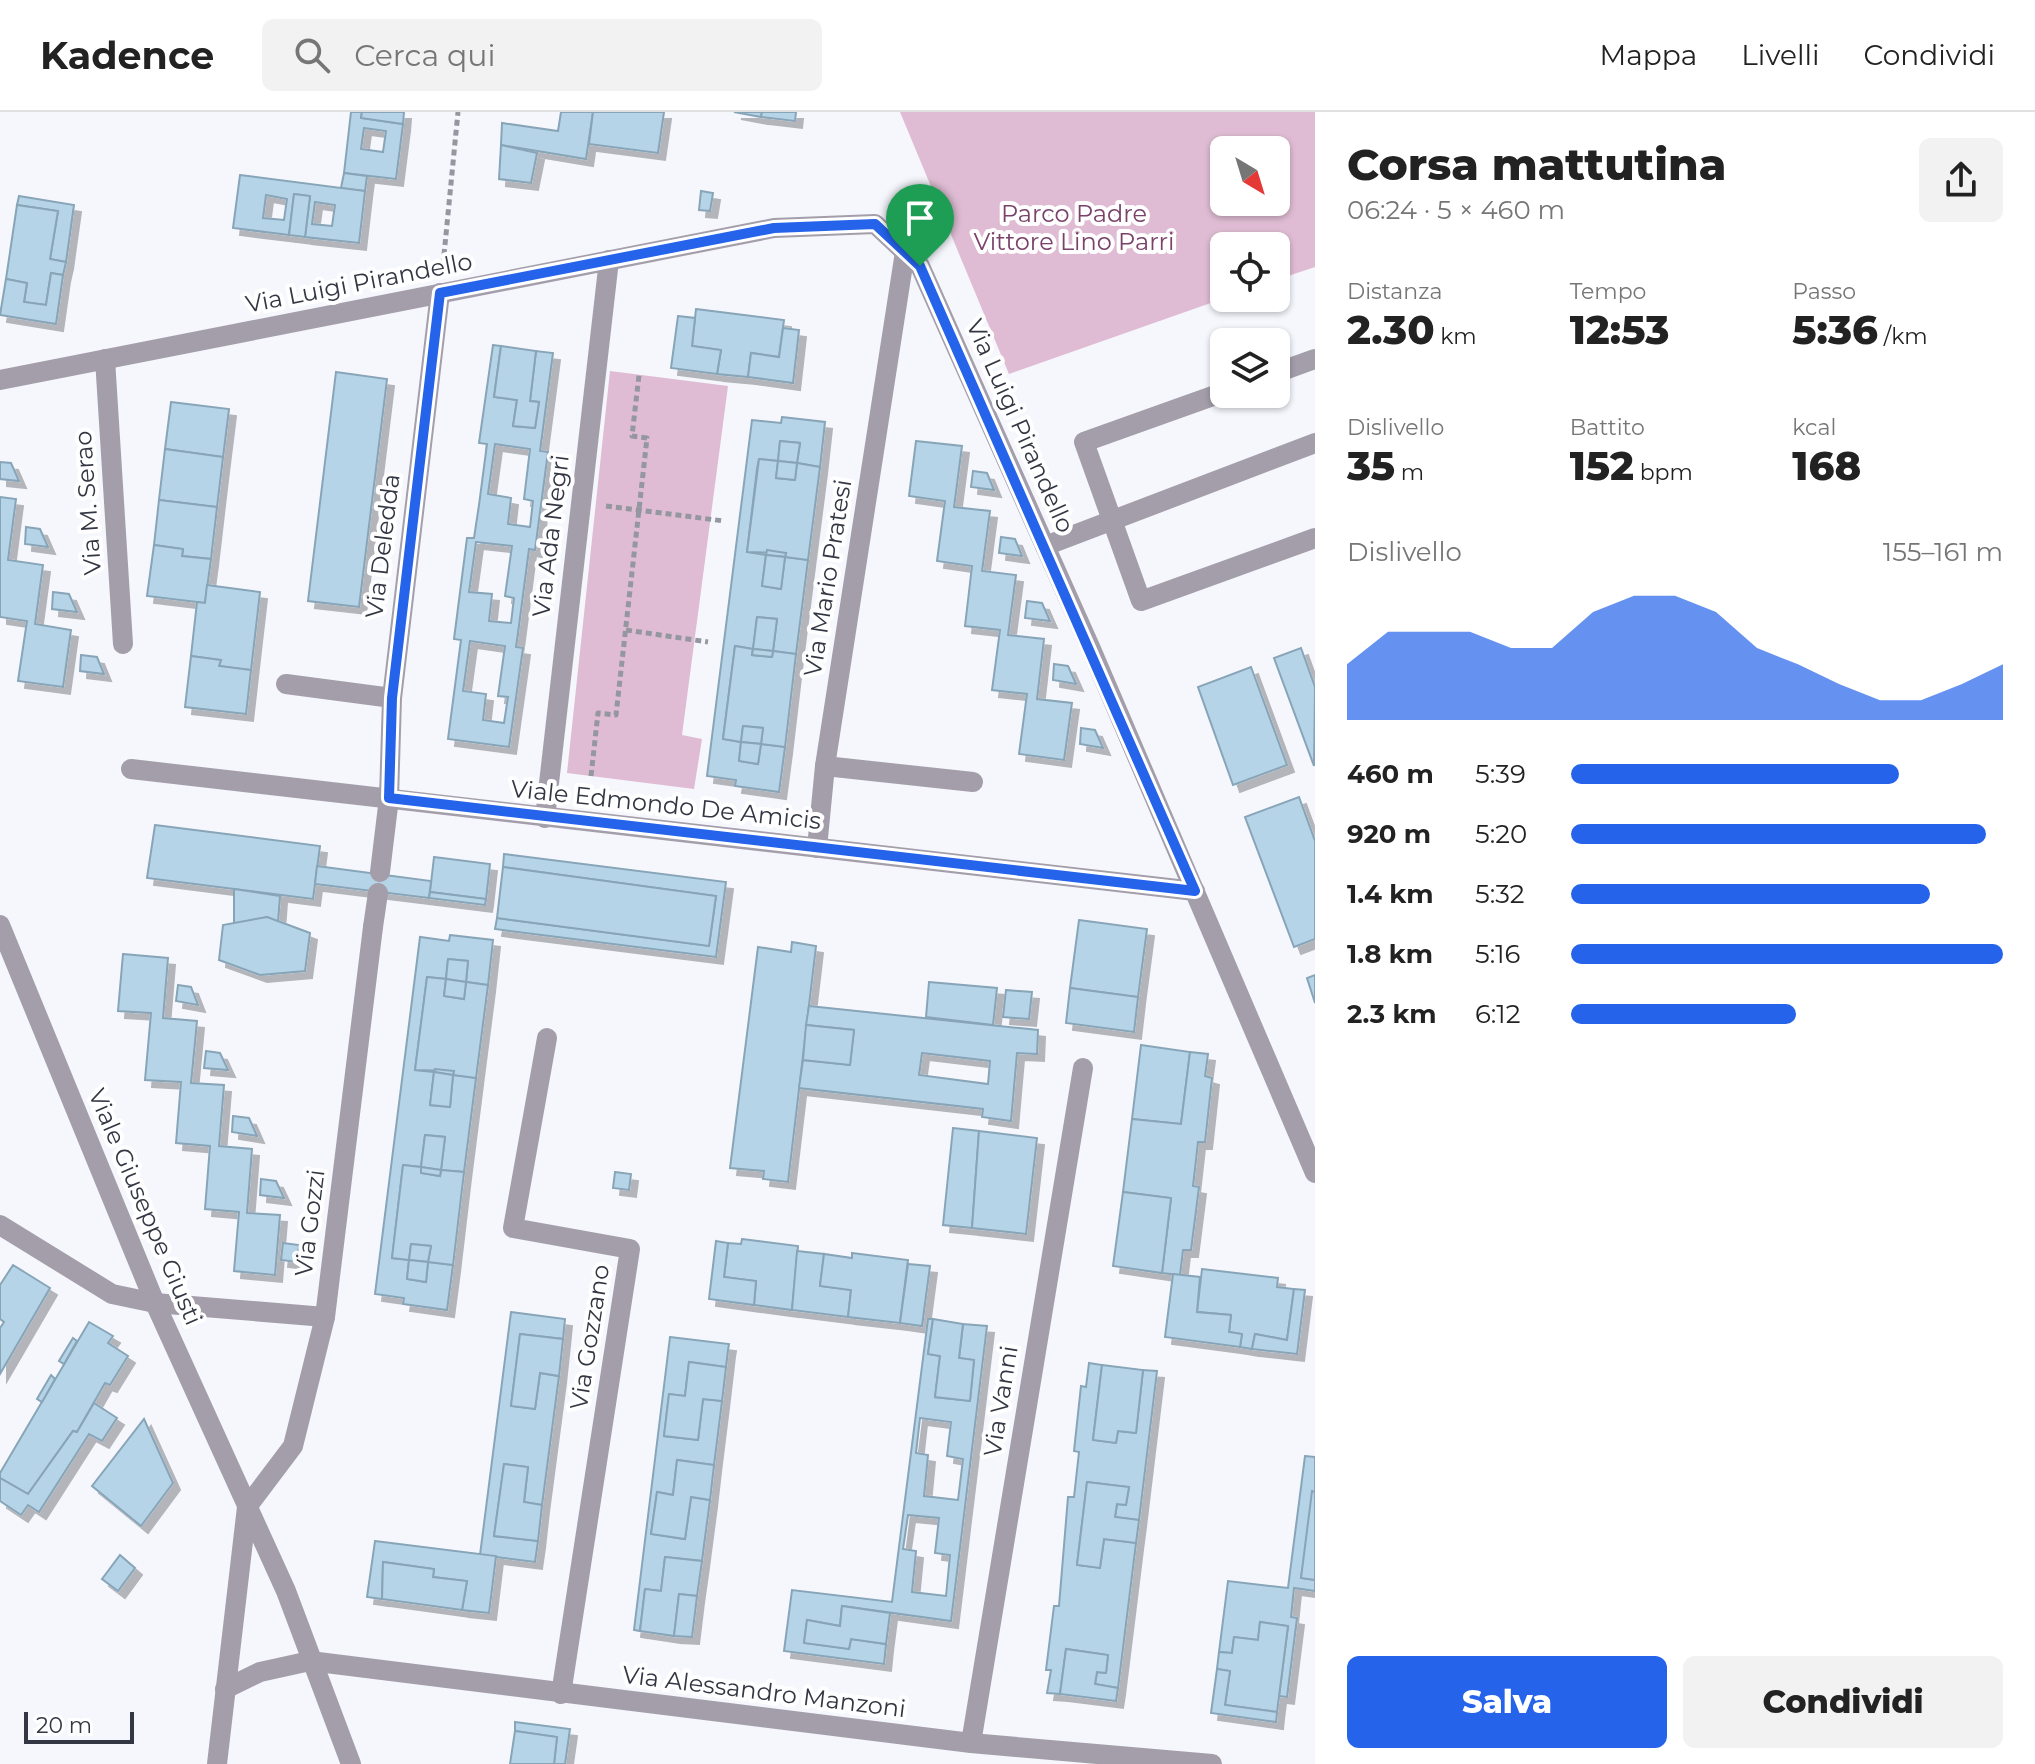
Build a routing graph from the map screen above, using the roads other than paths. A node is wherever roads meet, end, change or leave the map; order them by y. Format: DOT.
graph roads {
  1 [pos="905,252"];
  2 [pos="609,260"];
  3 [pos="440,293"];
  4 [pos="105,359"];
  5 [pos="1315,359"];
  6 [pos="1290,368"];
  7 [pos="0,380"];
  8 [pos="1210,397"];
  9 [pos="1315,443"];
  10 [pos="1112,520"];
  11 [pos="1315,538"];
  12 [pos="1045,546"];
  13 [pos="123,644"];
  14 [pos="286,684"];
  15 [pos="392,698"];
  16 [pos="825,766"];
  17 [pos="131,769"];
  18 [pos="973,782"];
  19 [pos="389,798"];
  20 [pos="545,818"];
  21 [pos="817,848"];
  22 [pos="380,872"];
  23 [pos="1195,891"];
  24 [pos="378,893"];
  25 [pos="0,925"];
  26 [pos="547,1038"];
  27 [pos="1083,1068"];
  28 [pos="1315,1173"];
  29 [pos="0,1225"];
  30 [pos="155,1303"];
  31 [pos="325,1317"];
  32 [pos="247,1507"];
  33 [pos="310,1661"];
  34 [pos="225,1689"];
  35 [pos="561,1694"];
  36 [pos="971,1743"];
  37 [pos="217,1764"];
  38 [pos="351,1764"];
  39 [pos="1212,1764"];
  1 -- 2 [label="street, Via Luigi Pirandello"];
  1 -- 12 [label="street, Via Luigi Pirandello"];
  1 -- 16 [label="street, Via Mario Pratesi"];
  2 -- 3 [label="street, Via Luigi Pirandello"];
  2 -- 20 [label="street, Via Ada Negri"];
  3 -- 4 [label="street, Via Luigi Pirandello"];
  3 -- 15 [label="street, Via Deledda"];
  4 -- 7 [label="street, Via Luigi Pirandello"];
  4 -- 13 [label="street, Via M. Serao"];
  5 -- 6 [label="street"];
  8 -- 10 [label="street"];
  9 -- 10 [label="street"];
  10 -- 11 [label="street"];
  10 -- 12 [label="street"];
  12 -- 23 [label="street, Via Luigi Pirandello"];
  14 -- 15 [label="street"];
  15 -- 19 [label="street, Via Deledda"];
  16 -- 18 [label="street"];
  16 -- 21 [label="street, Via Mario Pratesi"];
  17 -- 19 [label="street, Viale Edmondo De Amicis"];
  19 -- 20 [label="street, Viale Edmondo De Amicis"];
  19 -- 22 [label="street, Via Deledda"];
  20 -- 21 [label="street, Viale Edmondo De Amicis"];
  21 -- 23 [label="street, Viale Edmondo De Amicis"];
  23 -- 28 [label="street, Via Luigi Pirandello"];
  24 -- 31 [label="street, Via Gozzi"];
  25 -- 30 [label="street, Viale Giuseppe Giusti"];
  26 -- 35 [label="street, Via Gozzano"];
  27 -- 36 [label="street, Via Vanni"];
  29 -- 30 [label="street"];
  30 -- 31 [label="street"];
  30 -- 32 [label="street, Viale Giuseppe Giusti"];
  31 -- 32 [label="street, Via Gozzi"];
  32 -- 33 [label="street, Viale Giuseppe Giusti"];
  32 -- 34 [label="street"];
  33 -- 34 [label="street, Via Alessandro Manzoni"];
  33 -- 35 [label="street, Via Alessandro Manzoni"];
  33 -- 38 [label="street, Viale Giuseppe Giusti"];
  34 -- 37 [label="street"];
  35 -- 36 [label="street, Via Alessandro Manzoni"];
  36 -- 39 [label="street, Via Alessandro Manzoni"];
}
